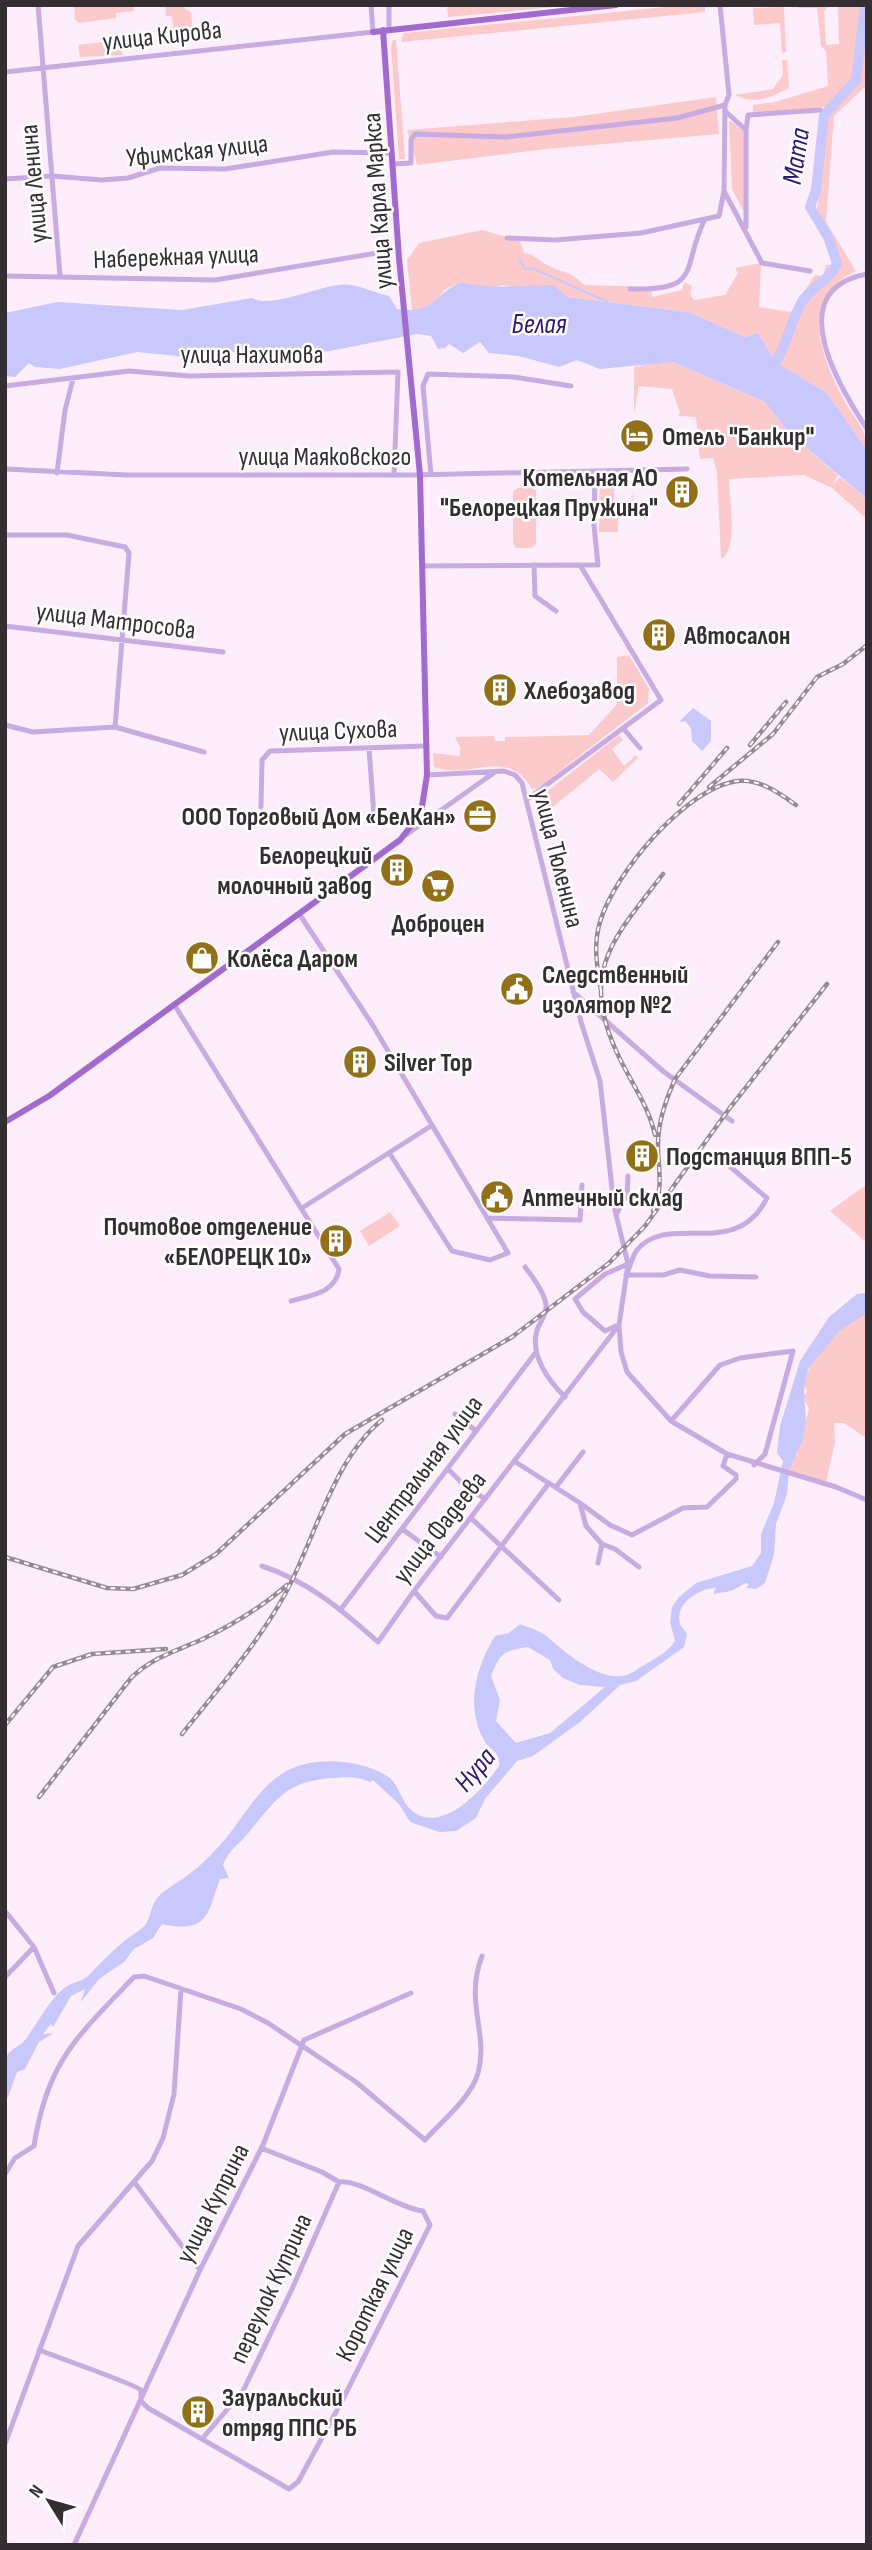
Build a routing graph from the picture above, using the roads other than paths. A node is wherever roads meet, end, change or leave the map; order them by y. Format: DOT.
graph roads {
  1 [pos="38,5"];
  2 [pos="371,5"];
  3 [pos="389,5"];
  4 [pos="616,5"];
  5 [pos="720,5"];
  6 [pos="386,30"];
  7 [pos="373,32"];
  8 [pos="42,67"];
  9 [pos="5,72"];
  10 [pos="725,108"];
  11 [pos="820,110"];
  12 [pos="746,130"];
  13 [pos="392,153"];
  14 [pos="393,164"];
  15 [pos="52,176"];
  16 [pos="5,179"];
  17 [pos="724,191"];
  18 [pos="704,221"];
  19 [pos="746,227"];
  20 [pos="507,237"];
  21 [pos="389,251"];
  22 [pos="810,271"];
  23 [pos="867,274"];
  24 [pos="5,276"];
  25 [pos="60,276"];
  26 [pos="630,289"];
  27 [pos="411,368"];
  28 [pos="72,379"];
  29 [pos="5,386"];
  30 [pos="571,386"];
  31 [pos="867,429"];
  32 [pos="5,469"];
  33 [pos="687,469"];
  34 [pos="57,473"];
  35 [pos="596,473"];
  36 [pos="394,475"];
  37 [pos="420,475"];
  38 [pos="431,475"];
  39 [pos="5,535"];
  40 [pos="534,565"];
  41 [pos="580,565"];
  42 [pos="422,566"];
  43 [pos="556,611"];
  44 [pos="5,626"];
  45 [pos="123,642"];
  46 [pos="223,652"];
  47 [pos="5,725"];
  48 [pos="115,727"];
  49 [pos="623,728"];
  50 [pos="425,746"];
  51 [pos="369,748"];
  52 [pos="640,748"];
  53 [pos="204,752"];
  54 [pos="498,771"];
  55 [pos="427,775"];
  56 [pos="526,800"];
  57 [pos="261,807"];
  58 [pos="423,809"];
  59 [pos="441,811"];
  60 [pos="374,816"];
  61 [pos="400,840"];
  62 [pos="300,915"];
  63 [pos="573,992"];
  64 [pos="175,1006"];
  65 [pos="732,1121"];
  66 [pos="5,1122"];
  67 [pos="431,1126"];
  68 [pos="390,1154"];
  69 [pos="727,1164"];
  70 [pos="628,1176"];
  71 [pos="582,1185"];
  72 [pos="302,1208"];
  73 [pos="616,1215"];
  74 [pos="487,1218"];
  75 [pos="628,1264"];
  76 [pos="525,1267"];
  77 [pos="626,1275"];
  78 [pos="756,1277"];
  79 [pos="291,1301"];
  80 [pos="619,1325"];
  81 [pos="536,1352"];
  82 [pos="565,1397"];
  83 [pos="455,1414"];
  84 [pos="671,1421"];
  85 [pos="476,1431"];
  86 [pos="583,1452"];
  87 [pos="727,1454"];
  88 [pos="514,1461"];
  89 [pos="754,1465"];
  90 [pos="447,1469"];
  91 [pos="548,1483"];
  92 [pos="556,1487"];
  93 [pos="485,1499"];
  94 [pos="867,1500"];
  95 [pos="580,1503"];
  96 [pos="471,1518"];
  97 [pos="402,1529"];
  98 [pos="500,1544"];
  99 [pos="603,1544"];
  100 [pos="441,1557"];
  101 [pos="598,1563"];
  102 [pos="262,1566"];
  103 [pos="639,1567"];
  104 [pos="414,1591"];
  105 [pos="559,1600"];
  106 [pos="341,1609"];
  107 [pos="5,1911"];
  108 [pos="34,1947"];
  109 [pos="482,1956"];
  110 [pos="5,1977"];
  111 [pos="181,1989"];
  112 [pos="54,1993"];
  113 [pos="411,1993"];
  114 [pos="303,2044"];
  115 [pos="261,2148"];
  116 [pos="5,2174"];
  117 [pos="339,2182"];
  118 [pos="135,2183"];
  119 [pos="200,2270"];
  120 [pos="39,2350"];
  121 [pos="141,2401"];
  122 [pos="202,2439"];
  123 [pos="5,2444"];
  124 [pos="74,2545"];
  1 -- 8 [label="street, улица Ленина"];
  2 -- 7 [label="street"];
  3 -- 6 [label="street, улица Карла Маркса"];
  4 -- 6 [label="main road, улица Кирова"];
  5 -- 10 [label="street"];
  6 -- 7 [label="main road, улица Кирова"];
  6 -- 13 [label="main road, улица Карла Маркса"];
  7 -- 8 [label="street, улица Кирова"];
  8 -- 9 [label="street, улица Кирова"];
  8 -- 15 [label="street, улица Ленина"];
  10 -- 12 [label="street"];
  10 -- 14 [label="street"];
  10 -- 17 [label="street"];
  11 -- 12 [label="street"];
  12 -- 19 [label="street"];
  13 -- 14 [label="main road, улица Карла Маркса"];
  13 -- 15 [label="street, Уфимская улица"];
  14 -- 27 [label="main road, улица Карла Маркса"];
  15 -- 16 [label="street, Уфимская улица"];
  15 -- 25 [label="street, улица Ленина"];
  17 -- 18 [label="street"];
  17 -- 19 [label="street"];
  18 -- 20 [label="street"];
  18 -- 26 [label="street"];
  19 -- 22 [label="street"];
  21 -- 25 [label="street, Набережная улица"];
  23 -- 31 [label="street"];
  24 -- 25 [label="street, Набережная улица"];
  27 -- 37 [label="main road, улица Тюленина"];
  28 -- 29 [label="street, улица Нахимова"];
  28 -- 34 [label="street"];
  28 -- 36 [label="street, улица Нахимова"];
  30 -- 38 [label="street"];
  32 -- 34 [label="street, улица Маяковского"];
  33 -- 35 [label="street, улица Маяковского"];
  34 -- 36 [label="street, улица Маяковского"];
  35 -- 38 [label="street, улица Маяковского"];
  35 -- 41 [label="street"];
  36 -- 37 [label="street, улица Маяковского"];
  37 -- 38 [label="street, улица Маяковского"];
  37 -- 42 [label="main road, улица Тюленина"];
  39 -- 45 [label="street"];
  40 -- 41 [label="street"];
  40 -- 42 [label="street"];
  40 -- 43 [label="street"];
  41 -- 49 [label="street"];
  42 -- 50 [label="main road, улица Тюленина"];
  44 -- 45 [label="street, улица Матросова"];
  45 -- 46 [label="street, улица Матросова"];
  45 -- 48 [label="street"];
  47 -- 48 [label="street"];
  48 -- 53 [label="street"];
  49 -- 52 [label="street"];
  49 -- 56 [label="street"];
  50 -- 51 [label="street, улица Сухова"];
  50 -- 55 [label="main road, улица Тюленина"];
  51 -- 57 [label="street, улица Сухова"];
  51 -- 60 [label="street"];
  54 -- 55 [label="street, улица Тюленина"];
  54 -- 56 [label="street, улица Тюленина"];
  54 -- 59 [label="street, улица Тюленина"];
  55 -- 58 [label="main road, улица Тюленина"];
  56 -- 63 [label="street, улица Тюленина"];
  58 -- 59 [label="street"];
  58 -- 61 [label="main road, улица Тюленина"];
  59 -- 61 [label="street, улица Тюленина"];
  61 -- 62 [label="main road, улица Тюленина"];
  62 -- 64 [label="main road, улица Тюленина"];
  62 -- 67 [label="street"];
  63 -- 65 [label="street"];
  63 -- 73 [label="street, улица Тюленина"];
  64 -- 66 [label="main road, улица Тюленина"];
  64 -- 72 [label="street"];
  67 -- 68 [label="street"];
  67 -- 74 [label="street"];
  68 -- 72 [label="street"];
  68 -- 74 [label="street"];
  69 -- 77 [label="street"];
  70 -- 73 [label="street"];
  71 -- 74 [label="street"];
  72 -- 79 [label="street"];
  73 -- 75 [label="street, улица Тюленина"];
  75 -- 77 [label="street, улица Тюленина"];
  75 -- 80 [label="street"];
  76 -- 81 [label="street"];
  77 -- 78 [label="street"];
  77 -- 80 [label="street, улица Тюленина"];
  80 -- 82 [label="street, улица Фадеева"];
  80 -- 84 [label="street, улица Тюленина"];
  81 -- 82 [label="street"];
  81 -- 85 [label="street, Центральная улица"];
  82 -- 88 [label="street, улица Фадеева"];
  83 -- 85 [label="street"];
  84 -- 87 [label="street, улица Тюленина"];
  84 -- 89 [label="street"];
  85 -- 90 [label="street, Центральная улица"];
  86 -- 92 [label="street"];
  87 -- 89 [label="street, улица Тюленина"];
  87 -- 95 [label="street"];
  88 -- 91 [label="street"];
  88 -- 93 [label="street, улица Фадеева"];
  89 -- 94 [label="street, улица Тюленина"];
  90 -- 93 [label="street"];
  90 -- 97 [label="street, Центральная улица"];
  91 -- 92 [label="street"];
  91 -- 98 [label="street"];
  92 -- 95 [label="street"];
  93 -- 96 [label="street, улица Фадеева"];
  95 -- 99 [label="street"];
  96 -- 98 [label="street"];
  96 -- 100 [label="street, улица Фадеева"];
  97 -- 100 [label="street"];
  97 -- 106 [label="street, Центральная улица"];
  98 -- 104 [label="street"];
  98 -- 105 [label="street"];
  99 -- 101 [label="street"];
  99 -- 103 [label="street"];
  100 -- 104 [label="street, улица Фадеева"];
  102 -- 106 [label="street, улица Фадеева"];
  104 -- 106 [label="street, улица Фадеева"];
  107 -- 108 [label="street"];
  108 -- 110 [label="street"];
  108 -- 112 [label="street"];
  109 -- 114 [label="street"];
  111 -- 114 [label="street"];
  111 -- 116 [label="street"];
  111 -- 118 [label="street"];
  113 -- 114 [label="street"];
  114 -- 115 [label="street, улица Куприна"];
  115 -- 117 [label="street"];
  115 -- 119 [label="street, улица Куприна"];
  117 -- 122 [label="street, переулок Куприна"];
  117 -- 122 [label="street, Короткая улица"];
  118 -- 119 [label="street"];
  118 -- 120 [label="street"];
  119 -- 121 [label="street, улица Куприна"];
  120 -- 121 [label="street"];
  120 -- 123 [label="street"];
  121 -- 122 [label="street"];
  121 -- 124 [label="street, улица Куприна"];
}
